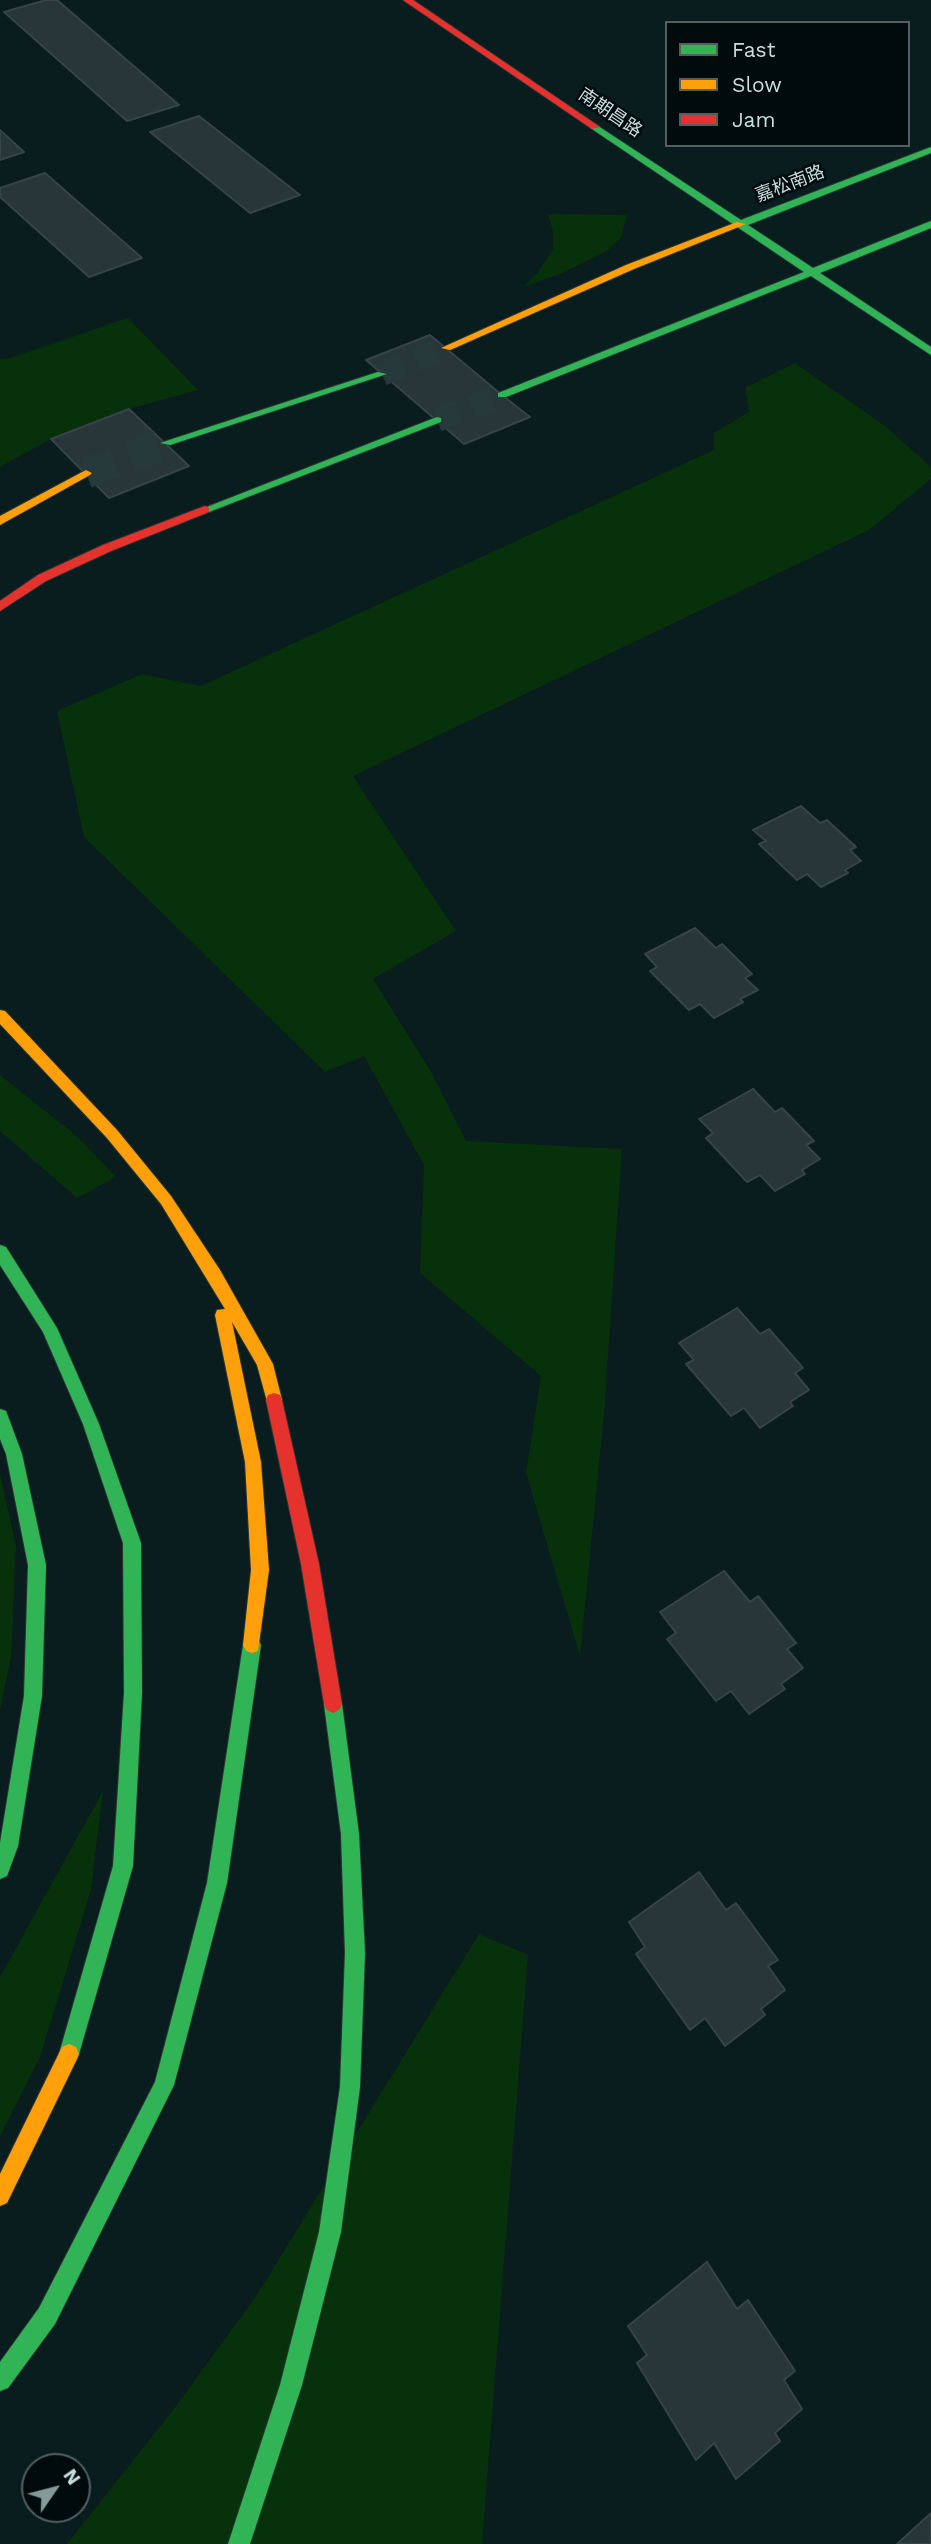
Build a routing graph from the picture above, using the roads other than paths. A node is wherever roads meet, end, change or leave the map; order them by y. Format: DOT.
graph roads {
  1 [pos="407,0"];
  2 [pos="931,150"];
  3 [pos="741,224"];
  4 [pos="931,224"];
  5 [pos="813,272"];
  6 [pos="446,348"];
  7 [pos="931,352"];
  8 [pos="382,374"];
  9 [pos="502,395"];
  10 [pos="437,421"];
  11 [pos="166,443"];
  12 [pos="0,514"];
  13 [pos="0,521"];
  14 [pos="0,607"];
  15 [pos="0,1016"];
  16 [pos="0,1252"];
  17 [pos="214,1275"];
  18 [pos="0,1416"];
  19 [pos="0,1869"];
  20 [pos="0,2196"];
  21 [pos="0,2380"];
  22 [pos="239,2544"];
  1 -- 3 [label="main road, 南期昌路"];
  2 -- 3 [label="main road, 嘉松南路"];
  3 -- 5 [label="main road, 南期昌路"];
  3 -- 6 [label="main road, 嘉松南路"];
  4 -- 5 [label="main road"];
  5 -- 7 [label="main road, 南期昌路"];
  5 -- 9 [label="main road"];
  8 -- 11 [label="main road"];
  10 -- 14 [label="main road"];
  12 -- 13 [label="main road"];
  15 -- 17 [label="main road"];
  16 -- 20 [label="main road"];
  17 -- 21 [label="main road"];
  17 -- 22 [label="main road"];
  18 -- 19 [label="main road"];
}
